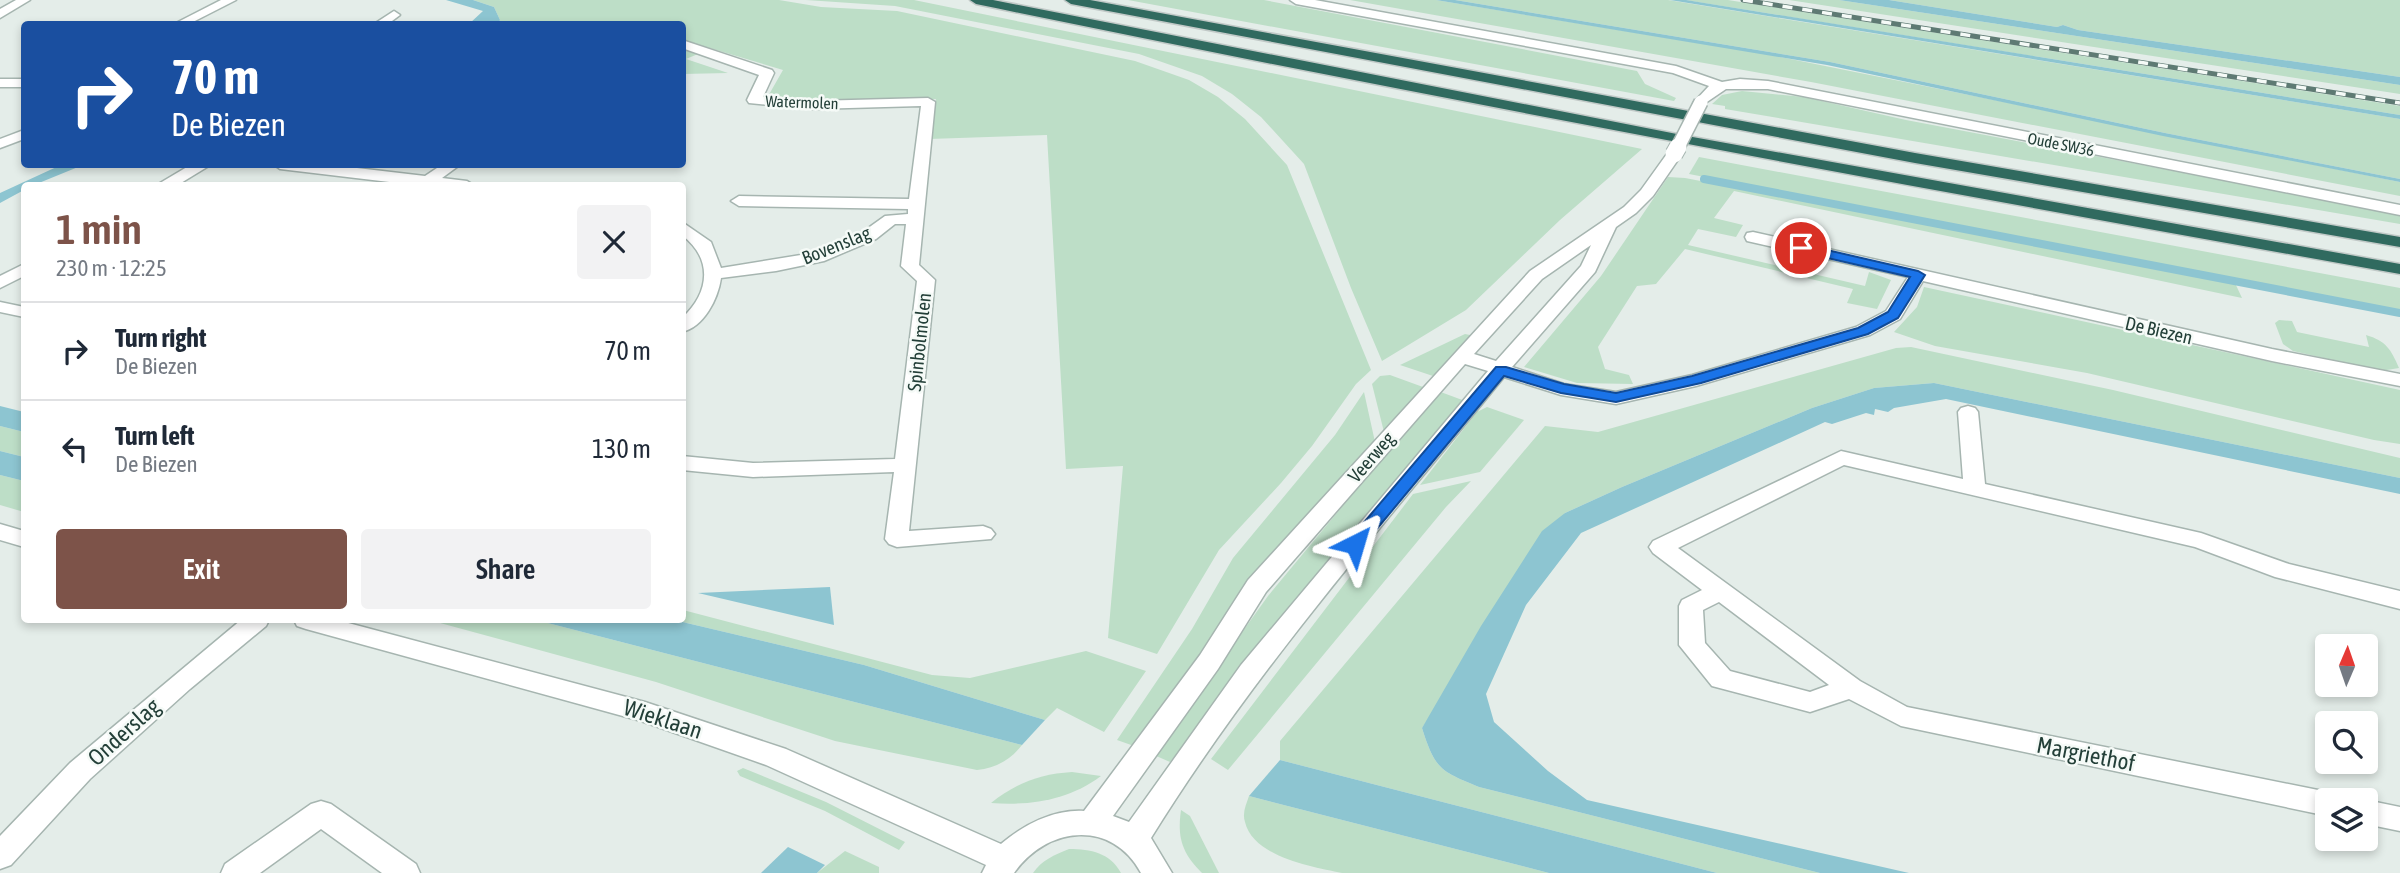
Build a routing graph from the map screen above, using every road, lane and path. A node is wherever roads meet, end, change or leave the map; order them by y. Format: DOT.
graph roads {
  1 [pos="24,0"];
  2 [pos="230,0"];
  3 [pos="976,0"];
  4 [pos="1071,0"];
  5 [pos="1296,0"];
  6 [pos="0,14"];
  7 [pos="394,15"];
  8 [pos="186,21"];
  9 [pos="385,21"];
  10 [pos="686,45"];
  11 [pos="0,83"];
  12 [pos="21,83"];
  13 [pos="1721,86"];
  14 [pos="928,102"];
  15 [pos="21,135"];
  16 [pos="0,144"];
  17 [pos="197,168"];
  18 [pos="311,168"];
  19 [pos="448,168"];
  20 [pos="428,181"];
  21 [pos="171,182"];
  22 [pos="436,182"];
  23 [pos="739,201"];
  24 [pos="2400,209"];
  25 [pos="915,211"];
  26 [pos="1609,224"];
  27 [pos="686,230"];
  28 [pos="1753,237"];
  29 [pos="2400,242"];
  30 [pos="2400,269"];
  31 [pos="21,272"];
  32 [pos="715,274"];
  33 [pos="1918,275"];
  34 [pos="0,283"];
  35 [pos="0,307"];
  36 [pos="21,311"];
  37 [pos="686,322"];
  38 [pos="1461,356"];
  39 [pos="1501,370"];
  40 [pos="2400,380"];
  41 [pos="1968,412"];
  42 [pos="686,463"];
  43 [pos="905,465"];
  44 [pos="1975,490"];
  45 [pos="0,532"];
  46 [pos="983,534"];
  47 [pos="21,538"];
  48 [pos="1719,592"];
  49 [pos="2400,600"];
  50 [pos="253,623"];
  51 [pos="317,623"];
  52 [pos="1851,688"];
  53 [pos="2315,801"];
  54 [pos="2378,814"];
  55 [pos="2400,819"];
  56 [pos="1092,823"];
  57 [pos="1134,839"];
  58 [pos="0,856"];
  59 [pos="1001,867"];
  60 [pos="236,873"];
  61 [pos="405,873"];
  62 [pos="1157,873"];
  1 -- 6 [label="street"];
  2 -- 8 [label="street"];
  3 -- 30 [label="highway"];
  4 -- 29 [label="highway"];
  5 -- 13 [label="street"];
  7 -- 9 [label="street"];
  10 -- 14 [label="street, Watermolen"];
  11 -- 12 [label="street"];
  13 -- 24 [label="street, Oude SW36"];
  13 -- 26 [label="street, Veerweg, bridge"];
  14 -- 25 [label="street, Spinbolmolen"];
  15 -- 16 [label="street"];
  17 -- 21 [label="street"];
  18 -- 20 [label="street"];
  19 -- 20 [label="street"];
  20 -- 22 [label="street"];
  23 -- 25 [label="street"];
  25 -- 32 [label="street, Bovenslag"];
  25 -- 43 [label="street, Spinbolmolen"];
  26 -- 38 [label="street, Veerweg"];
  26 -- 39 [label="street, Veerweg"];
  27 -- 32 [label="street"];
  28 -- 33 [label="street, De Biezen"];
  31 -- 34 [label="street"];
  32 -- 37 [label="street"];
  33 -- 39 [label="street"];
  33 -- 40 [label="street, De Biezen"];
  35 -- 36 [label="street"];
  38 -- 39 [label="street"];
  38 -- 56 [label="street, Veerweg"];
  39 -- 57 [label="street, Veerweg"];
  41 -- 44 [label="street"];
  42 -- 43 [label="street"];
  43 -- 46 [label="street, Spinbolmolen"];
  44 -- 48 [label="street, Margriethof"];
  44 -- 49 [label="street, Margriethof"];
  45 -- 47 [label="street"];
  48 -- 52 [label="street, Margriethof"];
  48 -- 52 [label="street"];
  50 -- 58 [label="street, Onderslag"];
  51 -- 59 [label="street, Wieklaan"];
  52 -- 53 [label="street, Margriethof"];
  54 -- 55 [label="street"];
  56 -- 57 [label="street"];
  56 -- 59 [label="street"];
  57 -- 62 [label="street"];
  60 -- 61 [label="street"];
}
